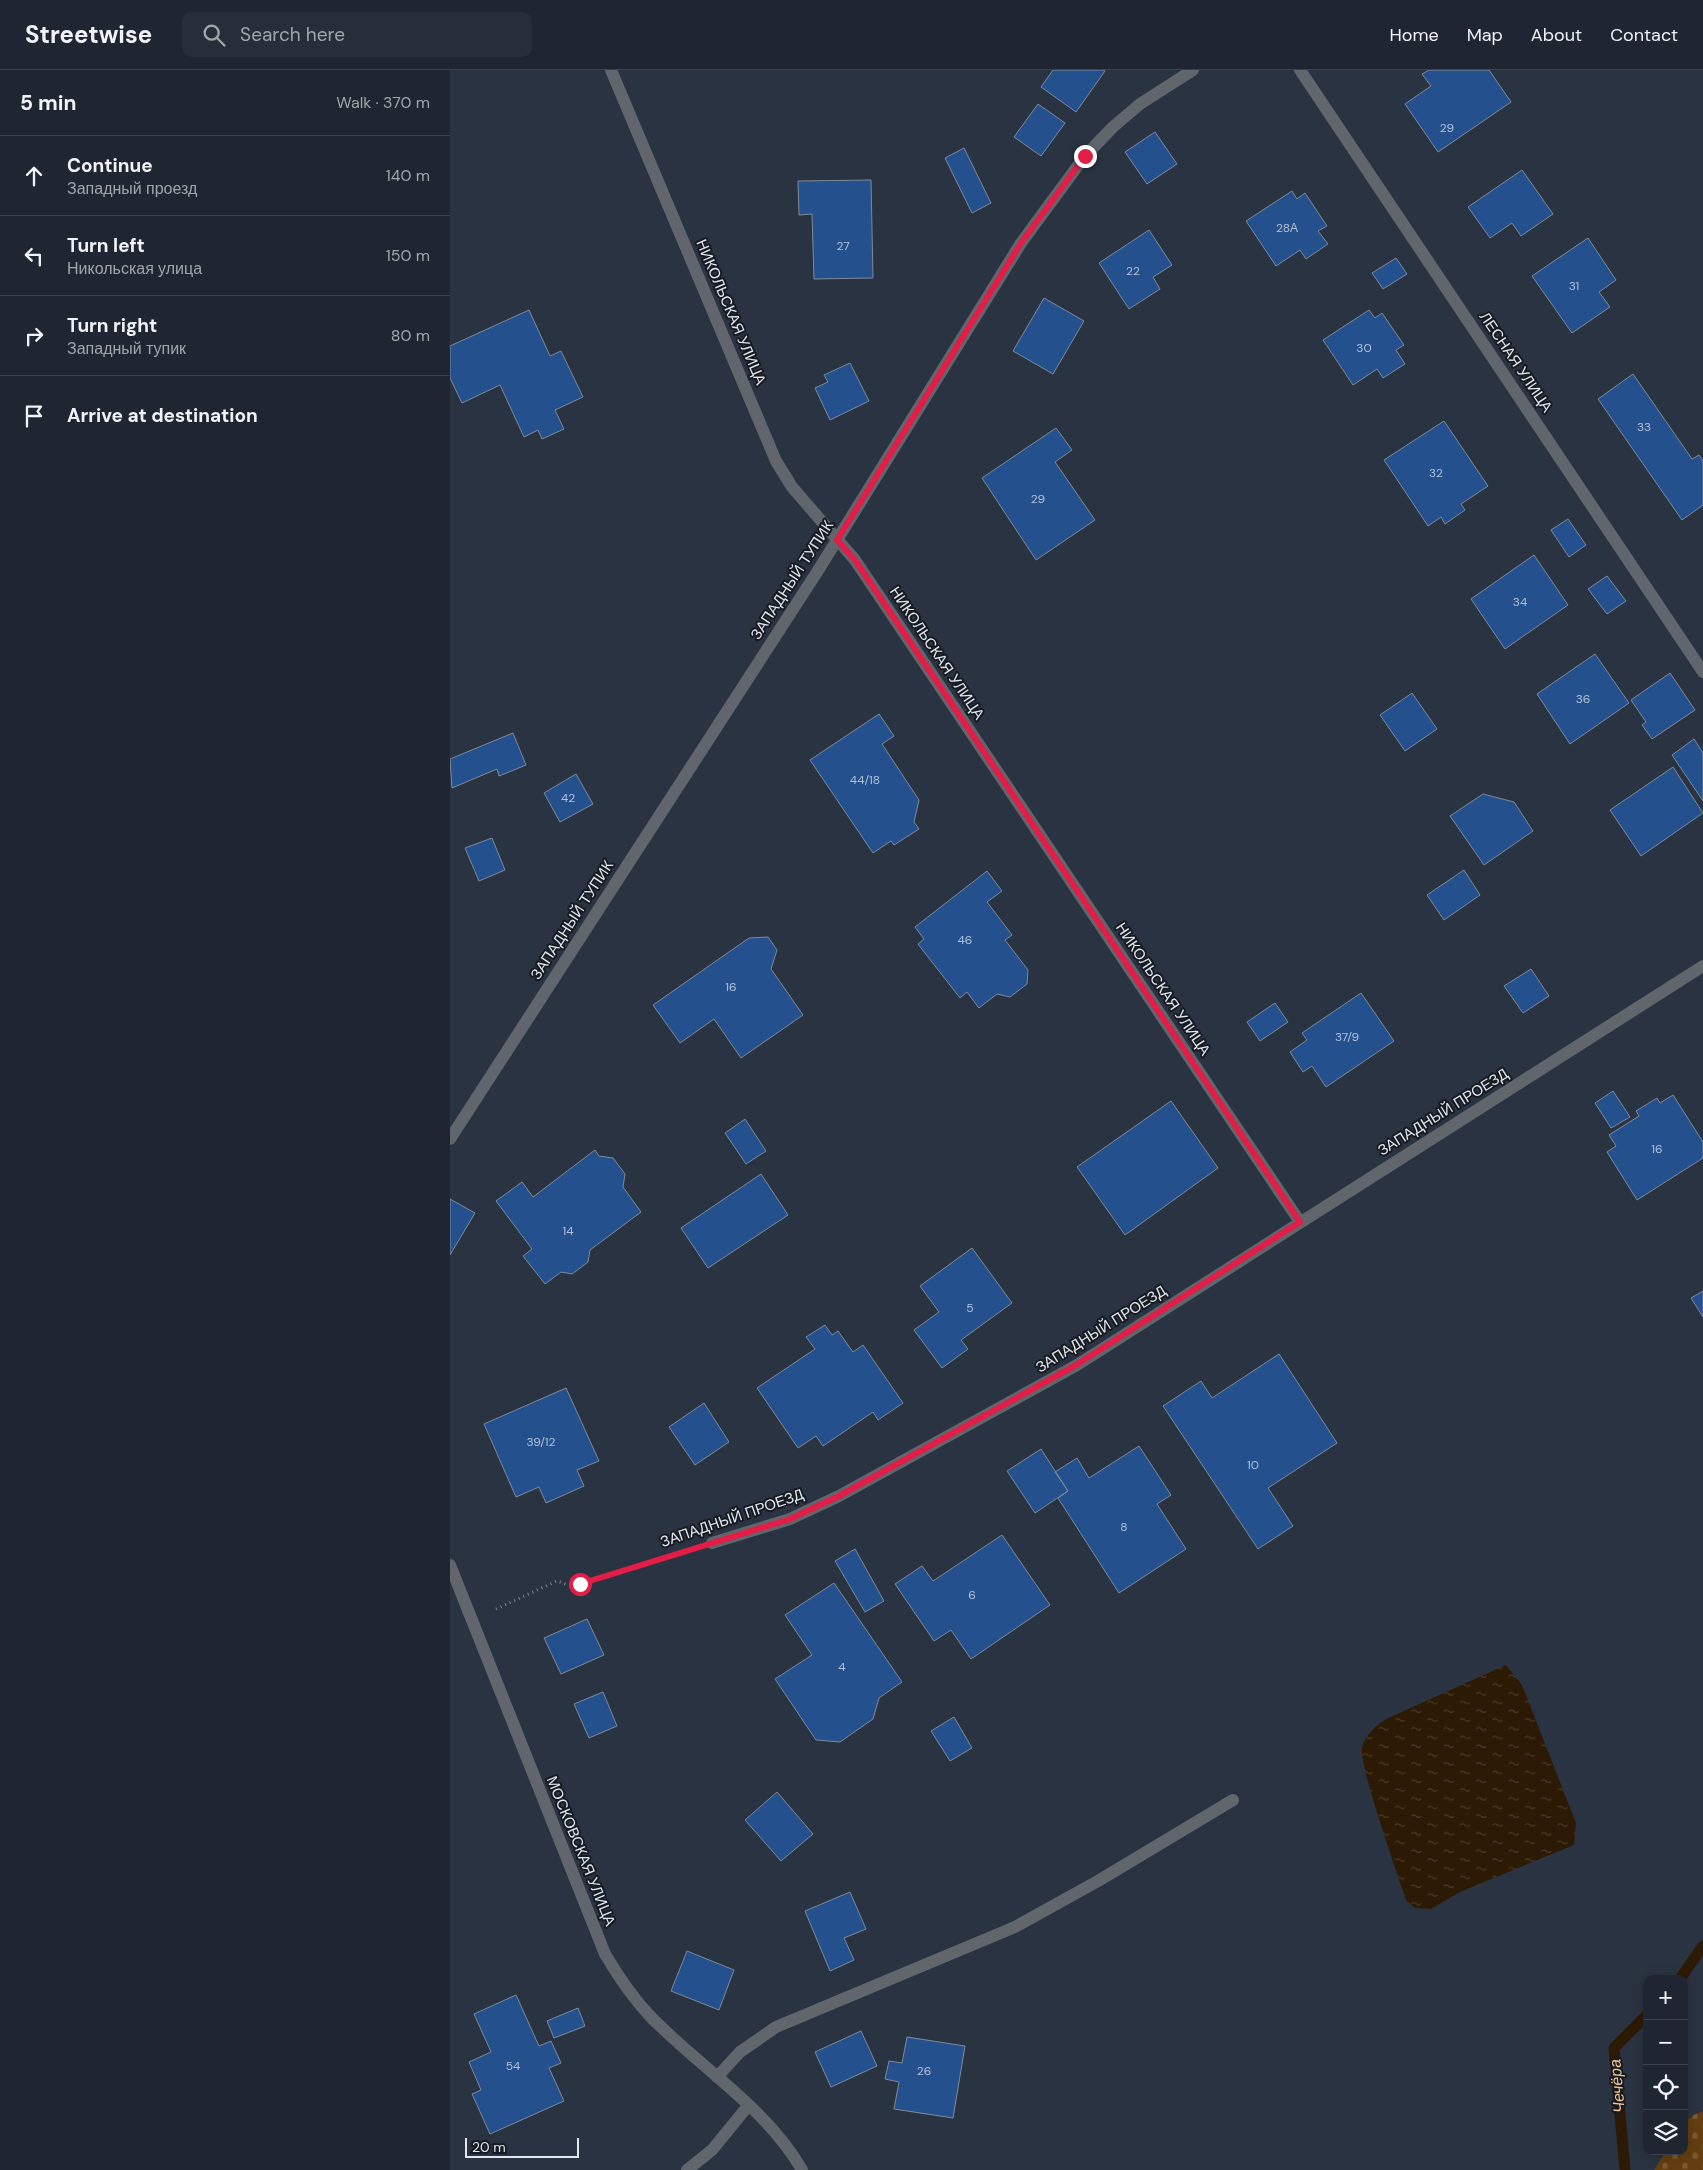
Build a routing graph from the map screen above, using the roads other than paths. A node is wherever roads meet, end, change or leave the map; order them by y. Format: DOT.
graph roads {
  1 [pos="611,70"];
  2 [pos="1193,70"];
  3 [pos="1300,70"];
  4 [pos="837,540"];
  5 [pos="1703,672"];
  6 [pos="1703,966"];
  7 [pos="450,1139"];
  8 [pos="1300,1222"];
  9 [pos="712,1543"];
  10 [pos="450,1565"];
  11 [pos="1234,1800"];
  12 [pos="718,2077"];
  13 [pos="748,2106"];
  14 [pos="687,2170"];
  15 [pos="802,2170"];
  1 -- 4 [label="street, НИКОЛЬСКАЯ УЛИЦА"];
  2 -- 4 [label="street, ЗАПАДНЫЙ ТУПИК"];
  3 -- 5 [label="street, ЛЕСНАЯ УЛИЦА"];
  4 -- 7 [label="street, ЗАПАДНЫЙ ТУПИК"];
  4 -- 8 [label="street, НИКОЛЬСКАЯ УЛИЦА"];
  6 -- 8 [label="street, ЗАПАДНЫЙ ПРОЕЗД"];
  8 -- 9 [label="street, ЗАПАДНЫЙ ПРОЕЗД"];
  10 -- 12 [label="street, МОСКОВСКАЯ УЛИЦА"];
  11 -- 12 [label="street"];
  12 -- 13 [label="street, МОСКОВСКАЯ УЛИЦА"];
  13 -- 14 [label="street"];
  13 -- 15 [label="street, МОСКОВСКАЯ УЛИЦА"];
}
